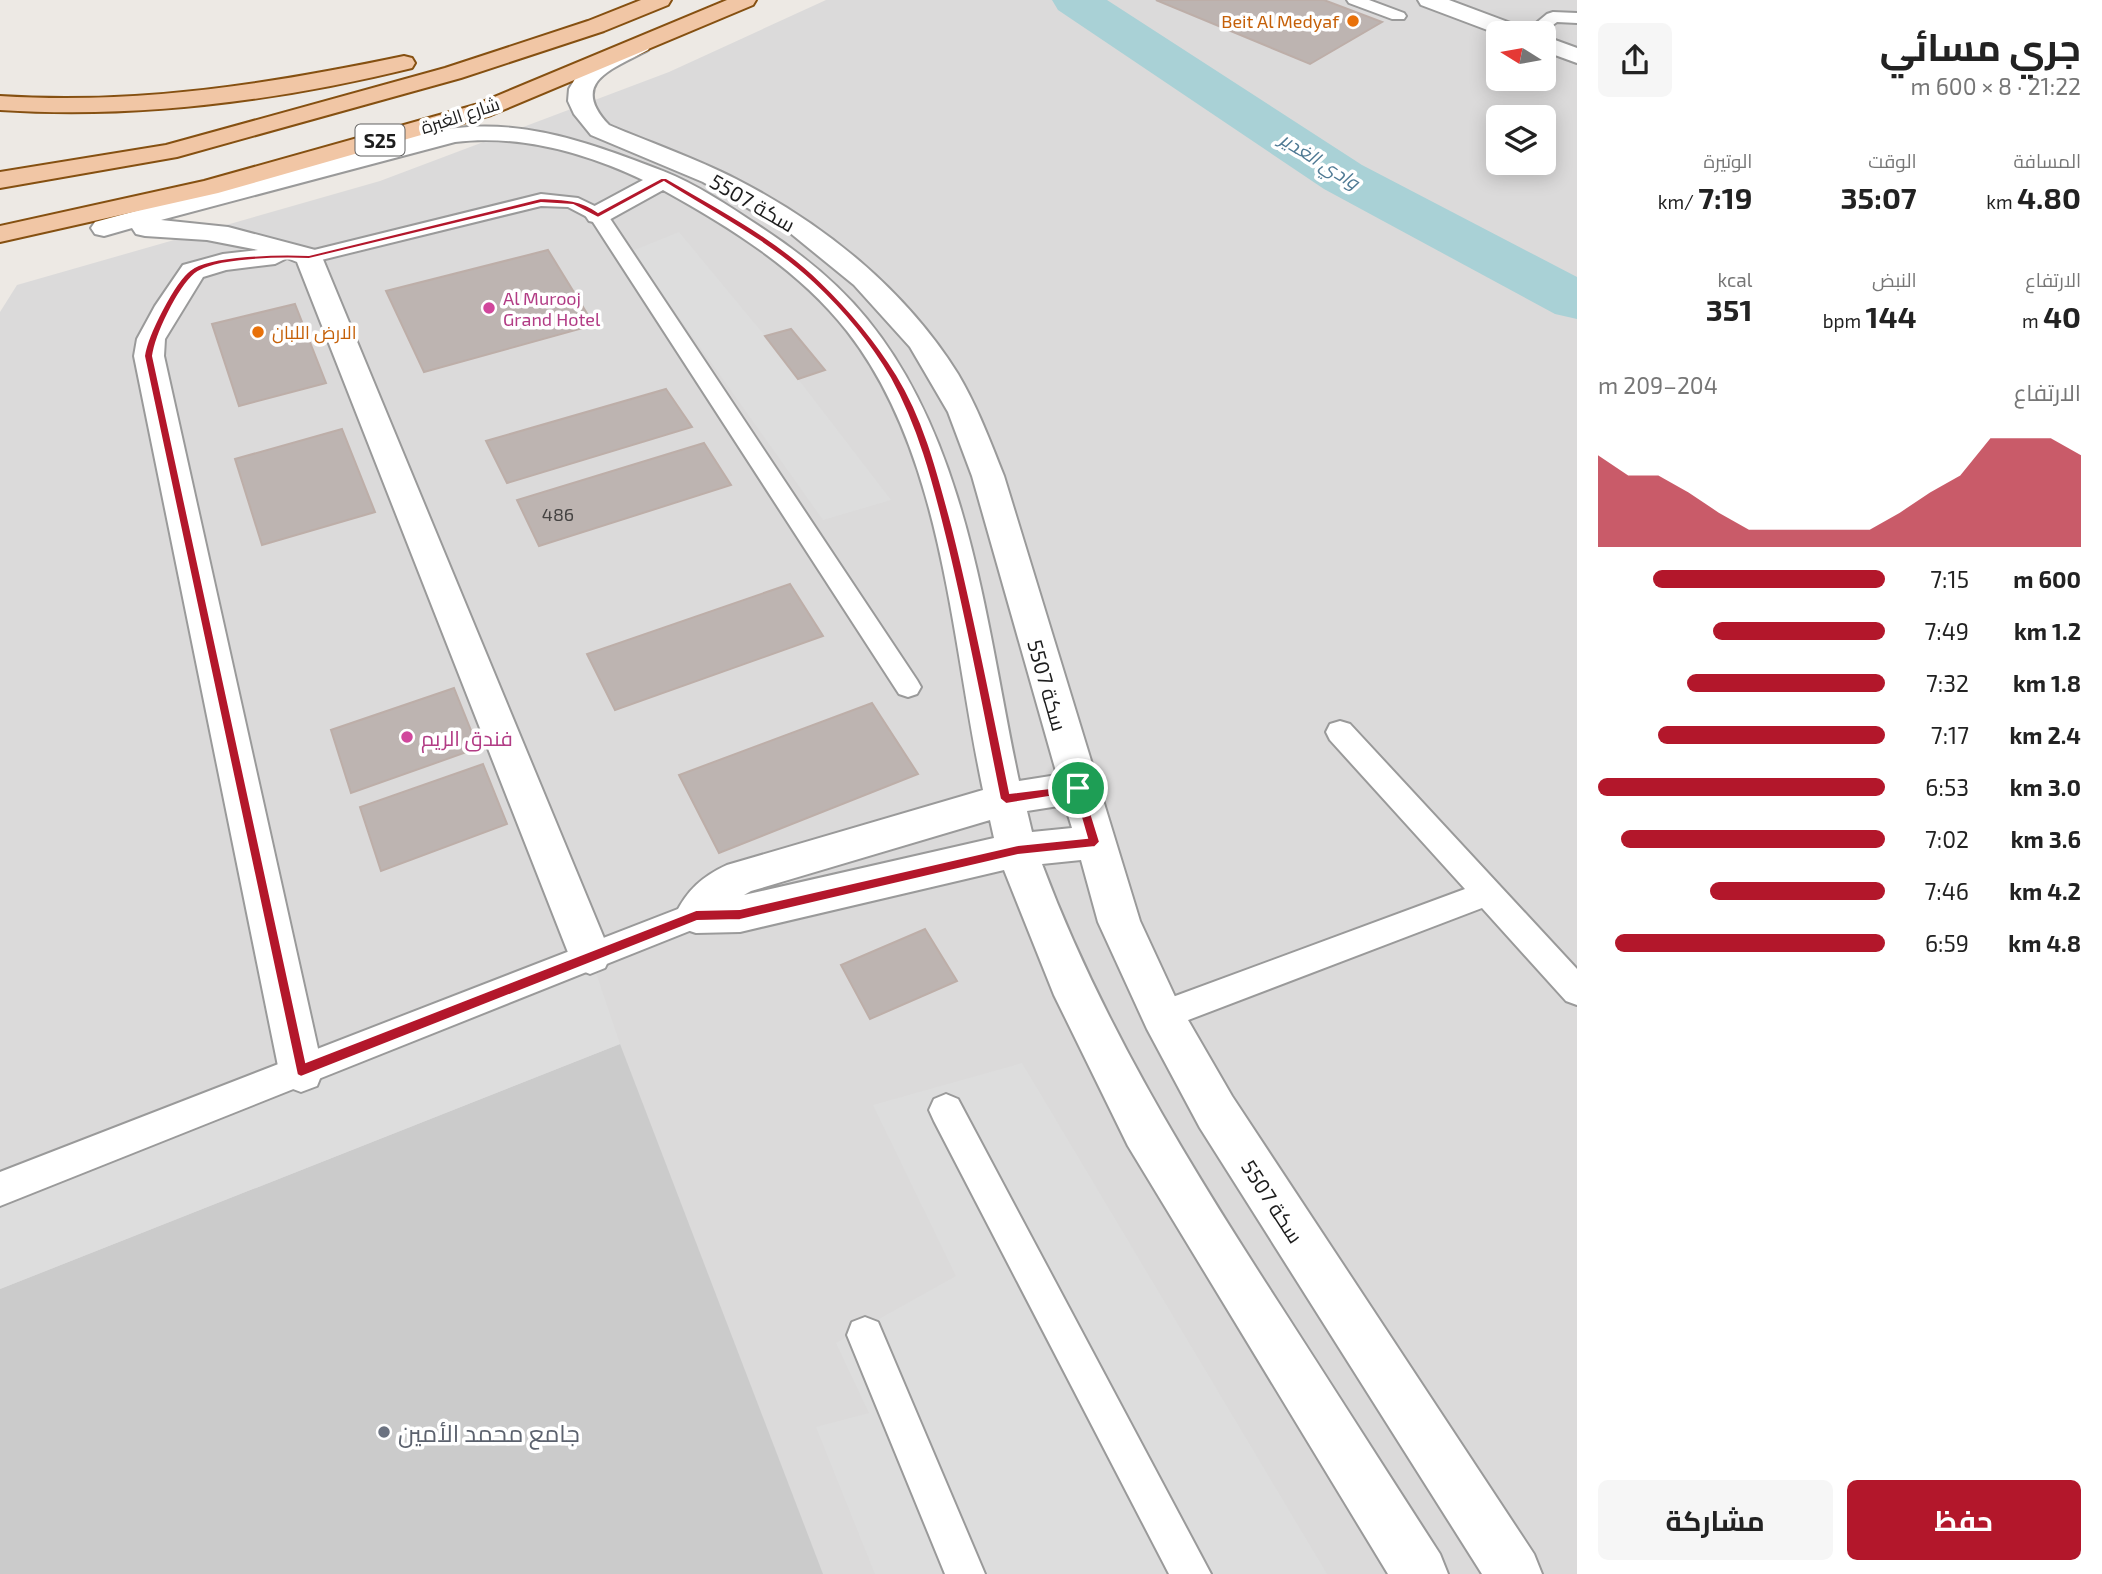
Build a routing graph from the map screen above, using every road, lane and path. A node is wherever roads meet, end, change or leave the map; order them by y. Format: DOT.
graph roads {
  1 [pos="628,0"];
  2 [pos="660,0"];
  3 [pos="745,0"];
  4 [pos="1355,0"];
  5 [pos="1429,0"];
  6 [pos="1398,16"];
  7 [pos="1577,18"];
  8 [pos="1548,21"];
  9 [pos="1486,22"];
  10 [pos="642,45"];
  11 [pos="1556,48"];
  12 [pos="1577,56"];
  13 [pos="0,103"];
  14 [pos="664,179"];
  15 [pos="0,180"];
  16 [pos="598,215"];
  17 [pos="104,228"];
  18 [pos="0,233"];
  19 [pos="0,252"];
  20 [pos="309,257"];
  21 [pos="908,687"];
  22 [pos="1340,732"];
  23 [pos="1078,788"];
  24 [pos="1006,799"];
  25 [pos="1095,842"];
  26 [pos="1018,850"];
  27 [pos="1488,893"];
  28 [pos="696,915"];
  29 [pos="590,955"];
  30 [pos="1577,991"];
  31 [pos="1162,1015"];
  32 [pos="301,1071"];
  33 [pos="946,1110"];
  34 [pos="0,1189"];
  35 [pos="865,1335"];
  36 [pos="965,1574"];
  37 [pos="1191,1574"];
  38 [pos="1420,1574"];
  39 [pos="1514,1574"];
  1 -- 13 [label="main road"];
  2 -- 15 [label="main road, S25"];
  3 -- 10 [label="main road, شارع الغبرة / S25"];
  4 -- 6 [label="lane"];
  5 -- 9 [label="street"];
  7 -- 8 [label="lane"];
  10 -- 18 [label="main road, شارع الغبرة / S25"];
  10 -- 23 [label="street, سكة 5507"];
  11 -- 12 [label="street"];
  14 -- 16 [label="street"];
  14 -- 17 [label="street, سكة 5507"];
  14 -- 24 [label="street, سكة 5507"];
  16 -- 20 [label="lane"];
  16 -- 21 [label="lane"];
  17 -- 19 [label="main road"];
  17 -- 20 [label="street"];
  20 -- 29 [label="street"];
  20 -- 32 [label="street"];
  22 -- 27 [label="lane"];
  23 -- 24 [label="street"];
  23 -- 25 [label="street, سكة 5507"];
  24 -- 26 [label="street, سكة 5507"];
  24 -- 28 [label="street"];
  25 -- 26 [label="street"];
  25 -- 31 [label="street, سكة 5507"];
  26 -- 28 [label="street"];
  26 -- 38 [label="street, سكة 5507"];
  27 -- 30 [label="lane"];
  27 -- 31 [label="lane"];
  28 -- 29 [label="lane"];
  29 -- 32 [label="lane"];
  31 -- 39 [label="street, سكة 5507"];
  32 -- 34 [label="lane"];
  33 -- 37 [label="lane"];
  35 -- 36 [label="lane"];
}
